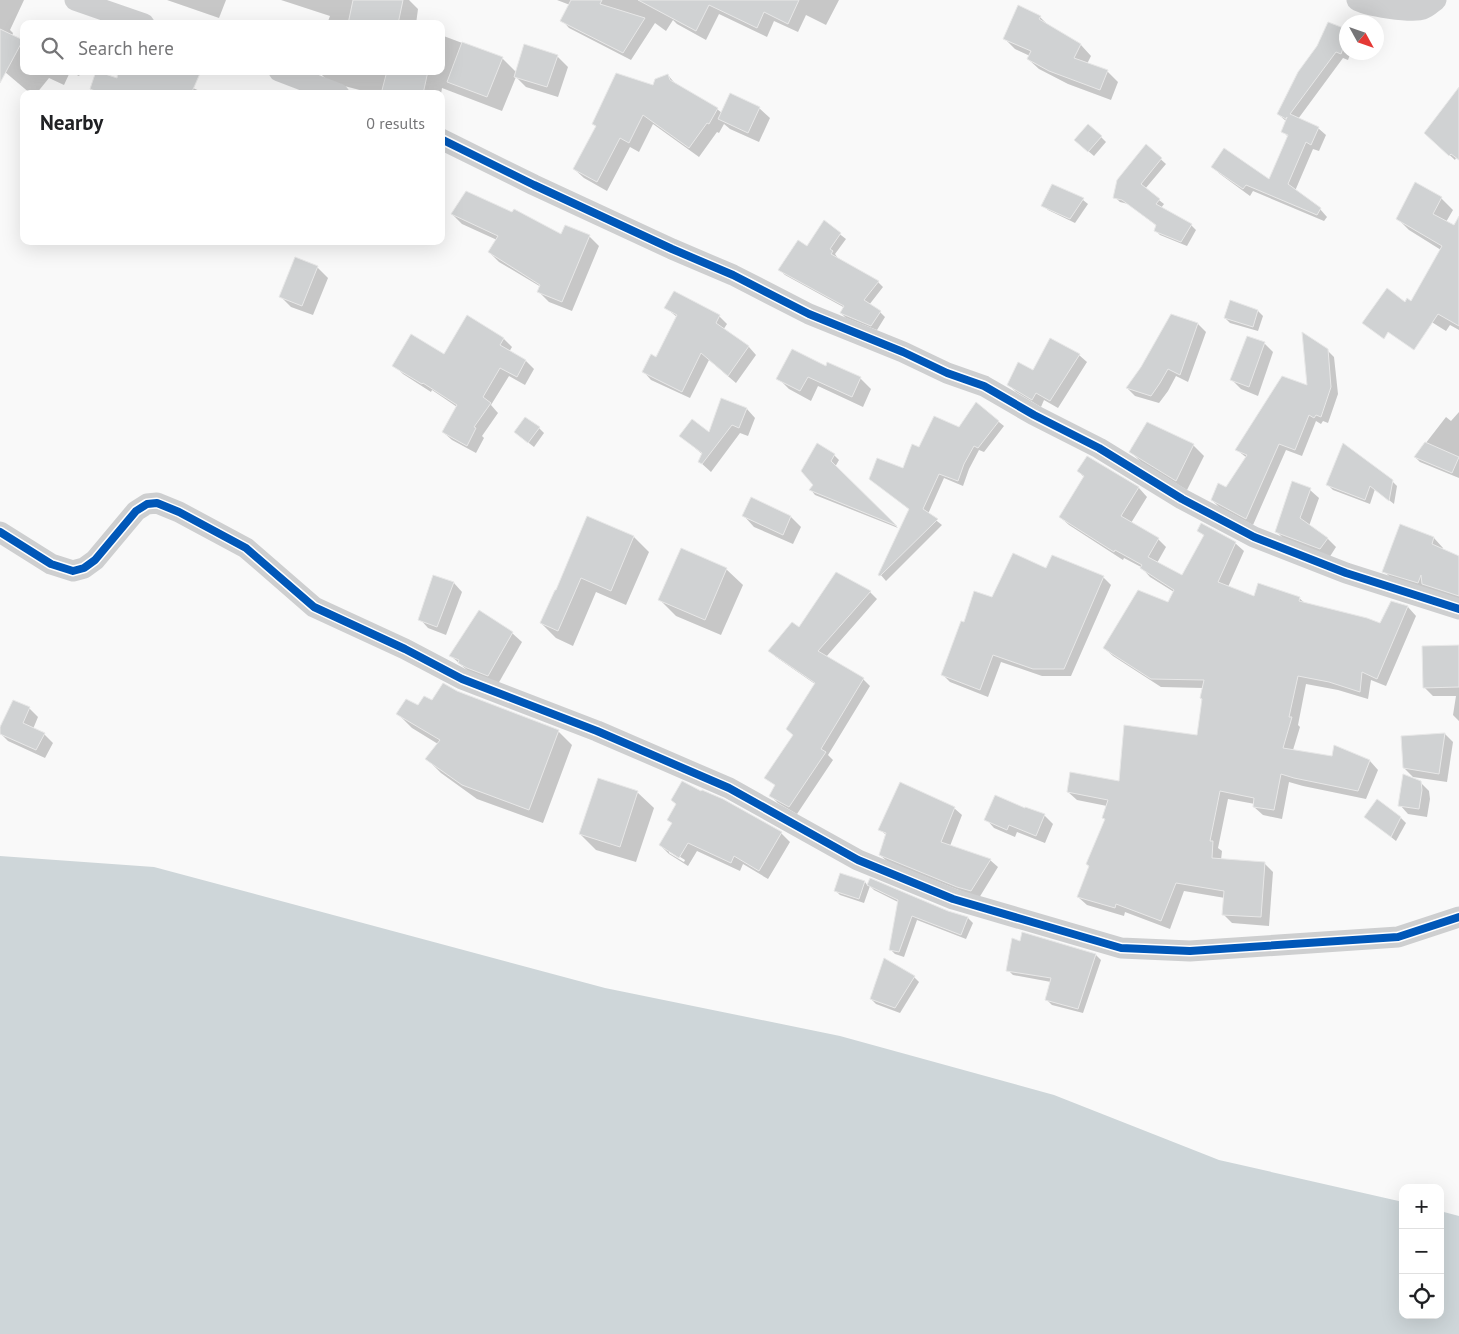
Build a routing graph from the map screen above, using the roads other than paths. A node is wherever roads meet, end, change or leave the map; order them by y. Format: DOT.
graph roads {
  1 [pos="75,0"];
  2 [pos="1357,0"];
  3 [pos="1436,0"];
  4 [pos="132,20"];
  5 [pos="289,75"];
  6 [pos="329,90"];
  7 [pos="445,141"];
  8 [pos="0,532"];
  9 [pos="1459,609"];
  10 [pos="1459,917"];
  1 -- 4 [label="street"];
  2 -- 3 [label="street"];
  5 -- 6 [label="street"];
  7 -- 9 [label="street"];
  8 -- 10 [label="street"];
}
